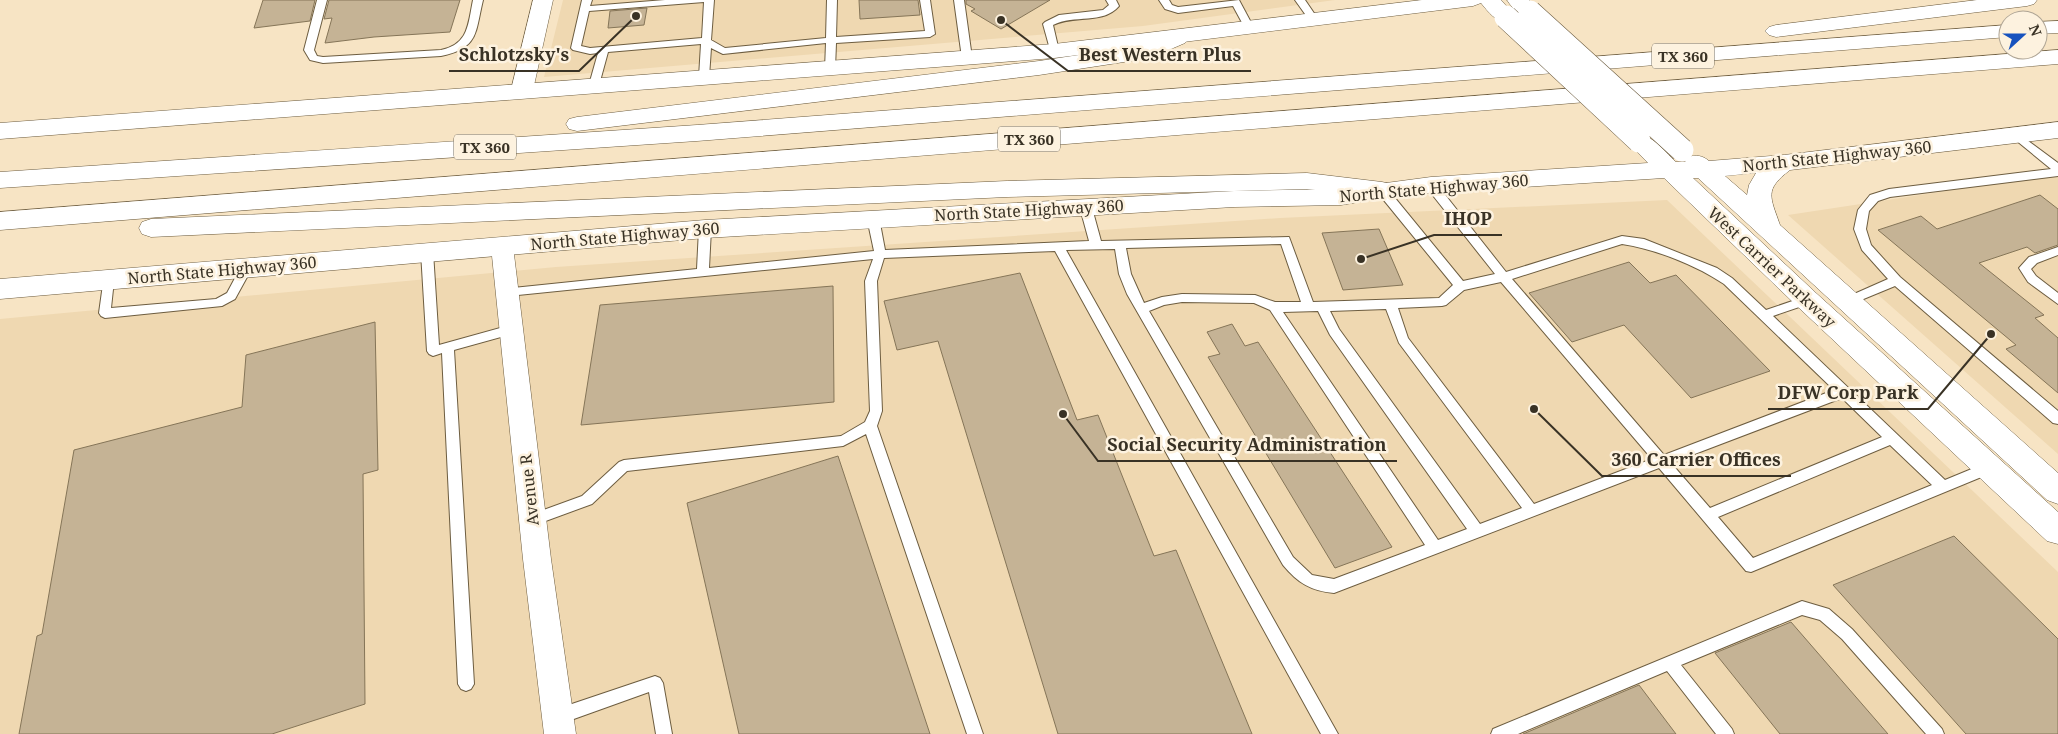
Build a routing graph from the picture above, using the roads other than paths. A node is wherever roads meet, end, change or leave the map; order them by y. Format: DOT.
graph roads {
  1 [pos="322,0"];
  2 [pos="478,0"];
  3 [pos="543,0"];
  4 [pos="701,0"];
  5 [pos="708,0"];
  6 [pos="832,0"];
  7 [pos="925,0"];
  8 [pos="959,0"];
  9 [pos="1111,0"];
  10 [pos="1164,0"];
  11 [pos="1300,0"];
  12 [pos="1415,0"];
  13 [pos="1473,0"];
  14 [pos="1489,0"];
  15 [pos="2027,0"];
  16 [pos="1235,1"];
  17 [pos="586,5"];
  18 [pos="1062,7"];
  19 [pos="1391,9"];
  20 [pos="1518,10"];
  21 [pos="1059,18"];
  22 [pos="1313,19"];
  23 [pos="1249,28"];
  24 [pos="1998,32"];
  25 [pos="1178,38"];
  26 [pos="830,40"];
  27 [pos="706,41"];
  28 [pos="604,50"];
  29 [pos="1054,51"];
  30 [pos="2058,57"];
  31 [pos="967,58"];
  32 [pos="830,69"];
  33 [pos="704,77"];
  34 [pos="1358,80"];
  35 [pos="594,85"];
  36 [pos="522,90"];
  37 [pos="2058,130"];
  38 [pos="0,131"];
  39 [pos="2016,135"];
  40 [pos="1676,160"];
  41 [pos="1784,163"];
  42 [pos="1703,170"];
  43 [pos="2058,170"];
  44 [pos="36,177"];
  45 [pos="0,180"];
  46 [pos="1431,185"];
  47 [pos="1382,190"];
  48 [pos="1086,208"];
  49 [pos="873,218"];
  50 [pos="0,222"];
  51 [pos="705,229"];
  52 [pos="1770,230"];
  53 [pos="0,237"];
  54 [pos="1120,244"];
  55 [pos="1096,245"];
  56 [pos="502,246"];
  57 [pos="1058,246"];
  58 [pos="2058,251"];
  59 [pos="427,252"];
  60 [pos="880,254"];
  61 [pos="703,273"];
  62 [pos="1504,277"];
  63 [pos="1896,280"];
  64 [pos="1460,286"];
  65 [pos="0,289"];
  66 [pos="507,292"];
  67 [pos="1807,300"];
  68 [pos="2058,300"];
  69 [pos="1849,301"];
  70 [pos="1390,304"];
  71 [pos="1274,307"];
  72 [pos="1316,307"];
  73 [pos="1142,309"];
  74 [pos="1764,315"];
  75 [pos="511,330"];
  76 [pos="448,347"];
  77 [pos="1844,392"];
  78 [pos="2058,419"];
  79 [pos="870,426"];
  80 [pos="1893,438"];
  81 [pos="2020,456"];
  82 [pos="1662,462"];
  83 [pos="1989,468"];
  84 [pos="1944,487"];
  85 [pos="2058,490"];
  86 [pos="1532,511"];
  87 [pos="1707,515"];
  88 [pos="532,520"];
  89 [pos="2058,531"];
  90 [pos="1477,532"];
  91 [pos="1435,548"];
  92 [pos="1670,663"];
  93 [pos="466,684"];
  94 [pos="554,728"];
  95 [pos="664,734"];
  96 [pos="975,734"];
  97 [pos="1330,734"];
  98 [pos="1499,734"];
  99 [pos="1726,734"];
  100 [pos="1936,734"];
  1 -- 2 [label="lane"];
  3 -- 36 [label="main road"];
  4 -- 17 [label="lane"];
  5 -- 27 [label="lane"];
  6 -- 26 [label="lane"];
  7 -- 26 [label="lane"];
  8 -- 31 [label="lane"];
  9 -- 21 [label="lane"];
  10 -- 16 [label="lane"];
  11 -- 22 [label="lane"];
  12 -- 19 [label="main road"];
  13 -- 19 [label="main road"];
  14 -- 20 [label="main road, West Carrier Parkway"];
  15 -- 34 [label="main road"];
  16 -- 23 [label="lane"];
  17 -- 28 [label="lane"];
  18 -- 21 [label="lane"];
  19 -- 22 [label="main road"];
  20 -- 40 [label="main road, West Carrier Parkway, bridge"];
  20 -- 40 [label="main road, West Carrier Parkway, bridge"];
  21 -- 29 [label="lane"];
  22 -- 23 [label="main road"];
  23 -- 25 [label="main road"];
  24 -- 34 [label="main road, TX 360"];
  25 -- 29 [label="main road"];
  25 -- 44 [label="main road"];
  26 -- 27 [label="lane"];
  26 -- 32 [label="lane"];
  27 -- 28 [label="lane"];
  27 -- 33 [label="lane"];
  28 -- 35 [label="lane"];
  29 -- 31 [label="main road"];
  30 -- 50 [label="main road, TX 360"];
  31 -- 32 [label="main road"];
  32 -- 33 [label="main road"];
  33 -- 35 [label="main road"];
  34 -- 44 [label="main road, TX 360"];
  35 -- 36 [label="main road"];
  36 -- 38 [label="main road"];
  37 -- 39 [label="main road, North State Highway 360"];
  39 -- 41 [label="main road, North State Highway 360"];
  39 -- 43 [label="lane"];
  40 -- 42 [label="main road, North State Highway 360"];
  40 -- 46 [label="main road, North State Highway 360"];
  40 -- 67 [label="main road, West Carrier Parkway"];
  41 -- 42 [label="main road, North State Highway 360"];
  41 -- 52 [label="main road"];
  42 -- 52 [label="main road, West Carrier Parkway"];
  43 -- 63 [label="lane"];
  44 -- 45 [label="main road, TX 360"];
  46 -- 47 [label="main road, North State Highway 360"];
  46 -- 62 [label="lane"];
  47 -- 48 [label="main road, North State Highway 360"];
  47 -- 53 [label="main road"];
  47 -- 64 [label="lane"];
  48 -- 49 [label="main road, North State Highway 360"];
  48 -- 55 [label="lane"];
  49 -- 51 [label="main road, North State Highway 360"];
  49 -- 60 [label="lane"];
  51 -- 56 [label="main road, North State Highway 360"];
  51 -- 61 [label="lane"];
  52 -- 69 [label="main road, West Carrier Parkway"];
  54 -- 55 [label="lane"];
  54 -- 72 [label="lane"];
  54 -- 73 [label="lane"];
  55 -- 57 [label="lane"];
  56 -- 59 [label="main road, North State Highway 360"];
  56 -- 66 [label="street, Avenue R"];
  57 -- 60 [label="lane"];
  57 -- 97 [label="lane"];
  58 -- 68 [label="lane"];
  59 -- 65 [label="main road, North State Highway 360"];
  59 -- 76 [label="lane"];
  60 -- 61 [label="lane"];
  60 -- 79 [label="lane"];
  61 -- 66 [label="lane"];
  62 -- 64 [label="lane"];
  62 -- 74 [label="lane"];
  62 -- 82 [label="lane"];
  63 -- 69 [label="lane"];
  63 -- 78 [label="lane"];
  64 -- 70 [label="lane"];
  66 -- 75 [label="street, Avenue R"];
  67 -- 74 [label="lane"];
  67 -- 83 [label="main road, West Carrier Parkway"];
  69 -- 81 [label="main road, West Carrier Parkway"];
  70 -- 72 [label="lane"];
  70 -- 86 [label="lane"];
  71 -- 72 [label="lane"];
  71 -- 73 [label="lane"];
  71 -- 91 [label="lane"];
  72 -- 90 [label="lane"];
  73 -- 91 [label="lane"];
  74 -- 77 [label="lane"];
  75 -- 76 [label="lane"];
  75 -- 88 [label="street, Avenue R"];
  76 -- 93 [label="lane"];
  77 -- 80 [label="lane"];
  77 -- 82 [label="lane"];
  79 -- 88 [label="lane"];
  79 -- 96 [label="lane"];
  80 -- 84 [label="lane"];
  80 -- 87 [label="lane"];
  81 -- 83 [label="lane"];
  81 -- 85 [label="main road, West Carrier Parkway"];
  82 -- 86 [label="lane"];
  82 -- 87 [label="lane"];
  83 -- 84 [label="lane"];
  83 -- 89 [label="main road, West Carrier Parkway"];
  84 -- 87 [label="lane"];
  86 -- 90 [label="lane"];
  88 -- 94 [label="street, Avenue R"];
  90 -- 91 [label="lane"];
  92 -- 98 [label="lane"];
  92 -- 99 [label="lane"];
  92 -- 100 [label="lane"];
  94 -- 95 [label="lane"];
}
